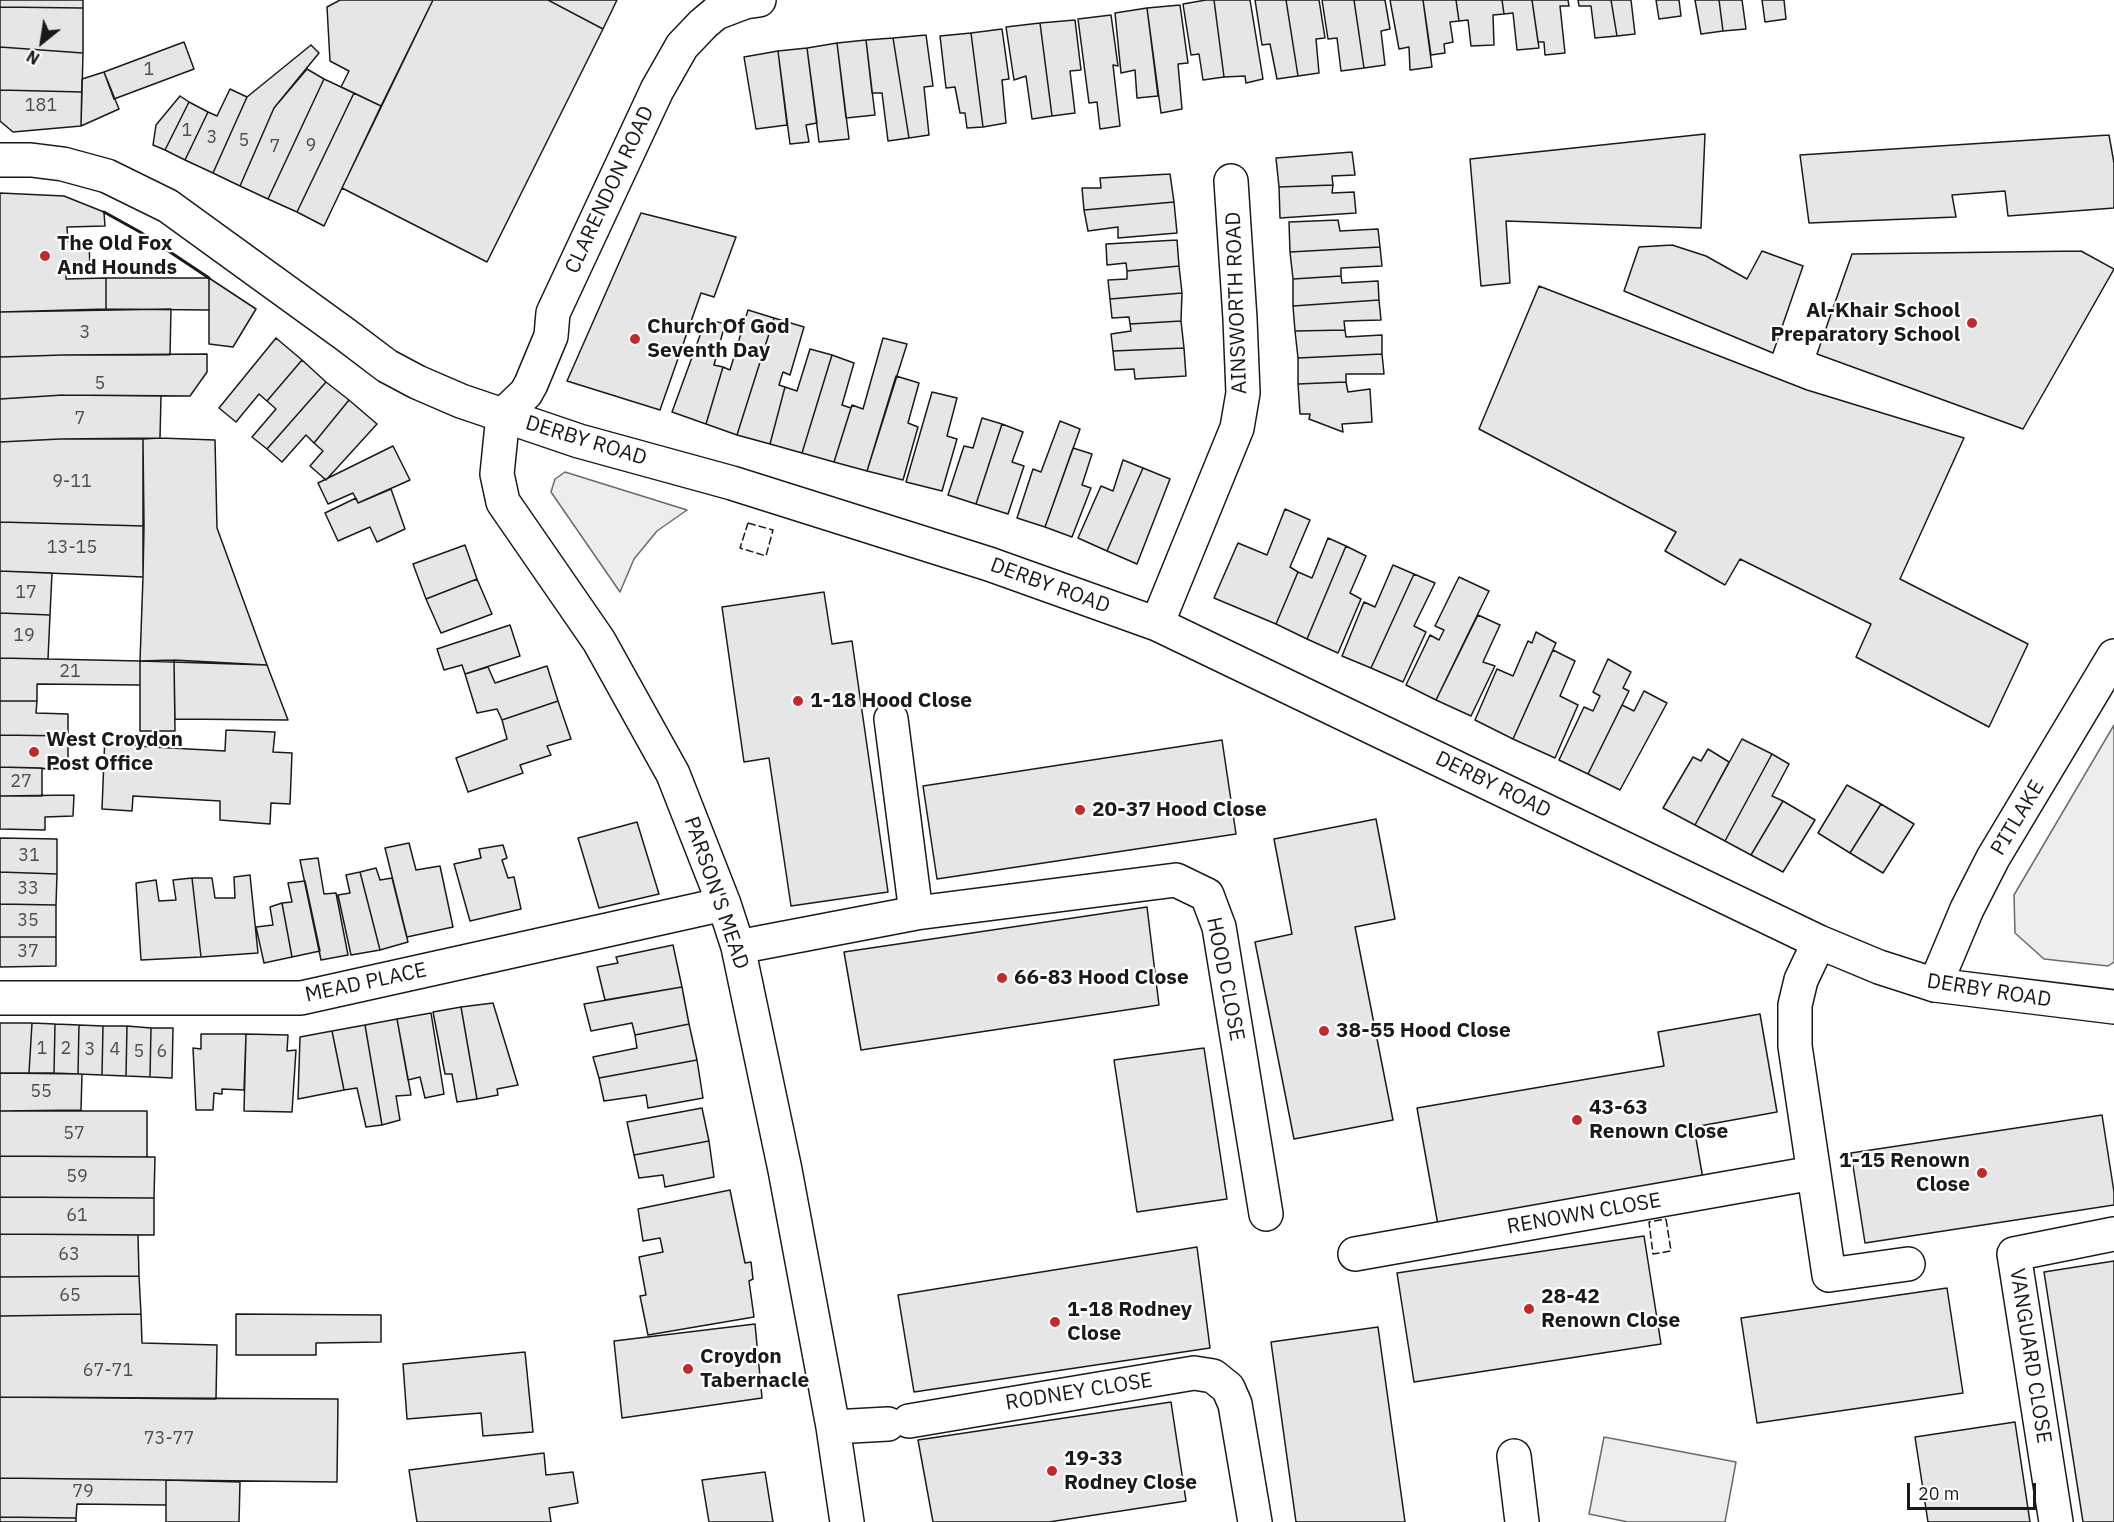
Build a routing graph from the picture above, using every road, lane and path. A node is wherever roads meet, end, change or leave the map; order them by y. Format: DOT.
graph roads {
  1 [pos="759,0"];
  2 [pos="0,160"];
  3 [pos="1231,181"];
  4 [pos="503,415"];
  5 [pos="1157,624"];
  6 [pos="2114,656"];
  7 [pos="891,719"];
  8 [pos="724,904"];
  9 [pos="916,914"];
  10 [pos="1819,942"];
  11 [pos="738,948"];
  12 [pos="1935,986"];
  13 [pos="0,998"];
  14 [pos="2112,1005"];
  15 [pos="1813,1173"];
  16 [pos="1266,1214"];
  17 [pos="2114,1234"];
  18 [pos="1355,1254"];
  19 [pos="1908,1264"];
  20 [pos="833,1427"];
  21 [pos="1514,1456"];
  22 [pos="847,1522"];
  23 [pos="1255,1522"];
  24 [pos="1522,1522"];
  25 [pos="2056,1522"];
  1 -- 4 [label="street, CLARENDON ROAD"];
  2 -- 4 [label="street, DERBY ROAD"];
  3 -- 5 [label="street, AINSWORTH ROAD"];
  4 -- 5 [label="street, DERBY ROAD"];
  4 -- 8 [label="street, PARSON'S MEAD"];
  5 -- 10 [label="street, DERBY ROAD"];
  6 -- 12 [label="street, PITLAKE"];
  7 -- 9 [label="street"];
  8 -- 11 [label="street, PARSON'S MEAD"];
  8 -- 13 [label="street, MEAD PLACE"];
  9 -- 11 [label="street, HOOD CLOSE"];
  9 -- 16 [label="street, HOOD CLOSE"];
  10 -- 12 [label="street, DERBY ROAD"];
  10 -- 15 [label="street"];
  11 -- 20 [label="street, PARSON'S MEAD"];
  12 -- 14 [label="street, DERBY ROAD"];
  15 -- 18 [label="street, RENOWN CLOSE"];
  15 -- 19 [label="street"];
  17 -- 25 [label="street, VANGUARD CLOSE"];
  20 -- 22 [label="street, PARSON'S MEAD"];
  20 -- 23 [label="street, RODNEY CLOSE"];
  21 -- 24 [label="street"];
}
